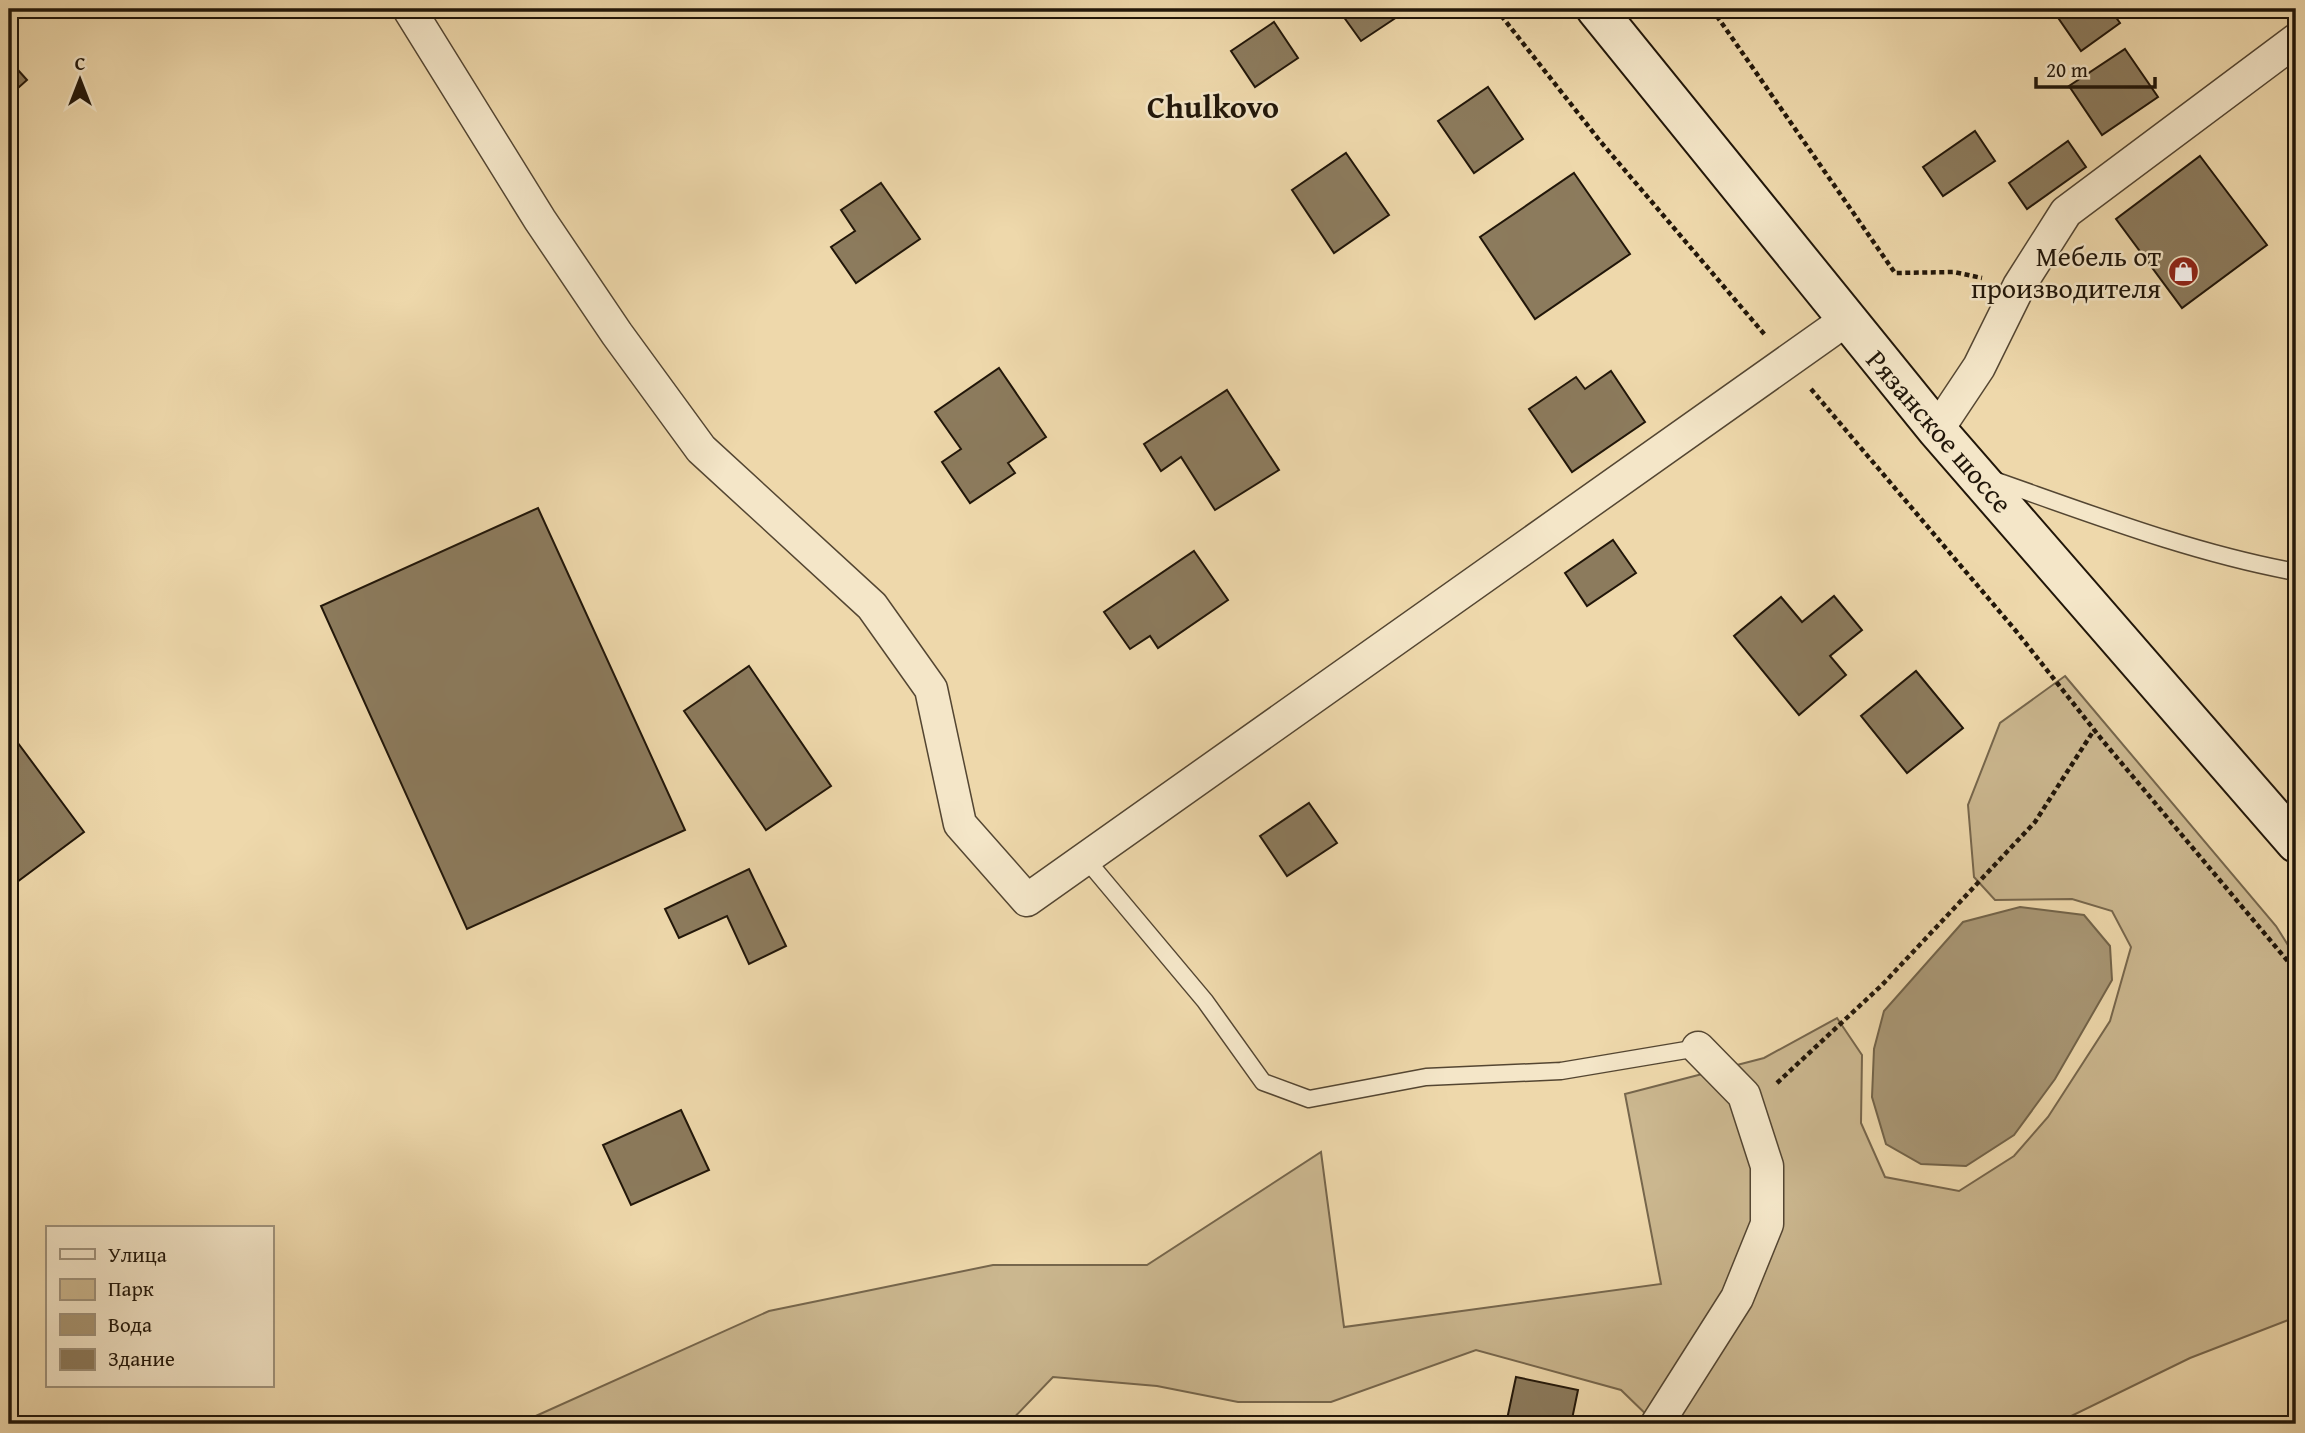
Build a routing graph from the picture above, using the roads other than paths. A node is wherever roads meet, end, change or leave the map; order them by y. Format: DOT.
graph roads {
  1 [pos="409,9"];
  2 [pos="1596,9"];
  3 [pos="2296,40"];
  4 [pos="1846,320"];
  5 [pos="1937,430"];
  6 [pos="1976,473"];
  7 [pos="2296,572"];
  8 [pos="2296,843"];
  9 [pos="1085,858"];
  10 [pos="1698,1048"];
  11 [pos="1657,1424"];
  1 -- 9 [label="street"];
  2 -- 4 [label="main road, Рязанское шоссе"];
  3 -- 5 [label="street"];
  4 -- 5 [label="main road, Рязанское шоссе"];
  4 -- 9 [label="street"];
  5 -- 6 [label="main road, Рязанское шоссе"];
  6 -- 7 [label="lane"];
  6 -- 8 [label="main road, Рязанское шоссе"];
  9 -- 10 [label="lane"];
  10 -- 11 [label="street"];
}
